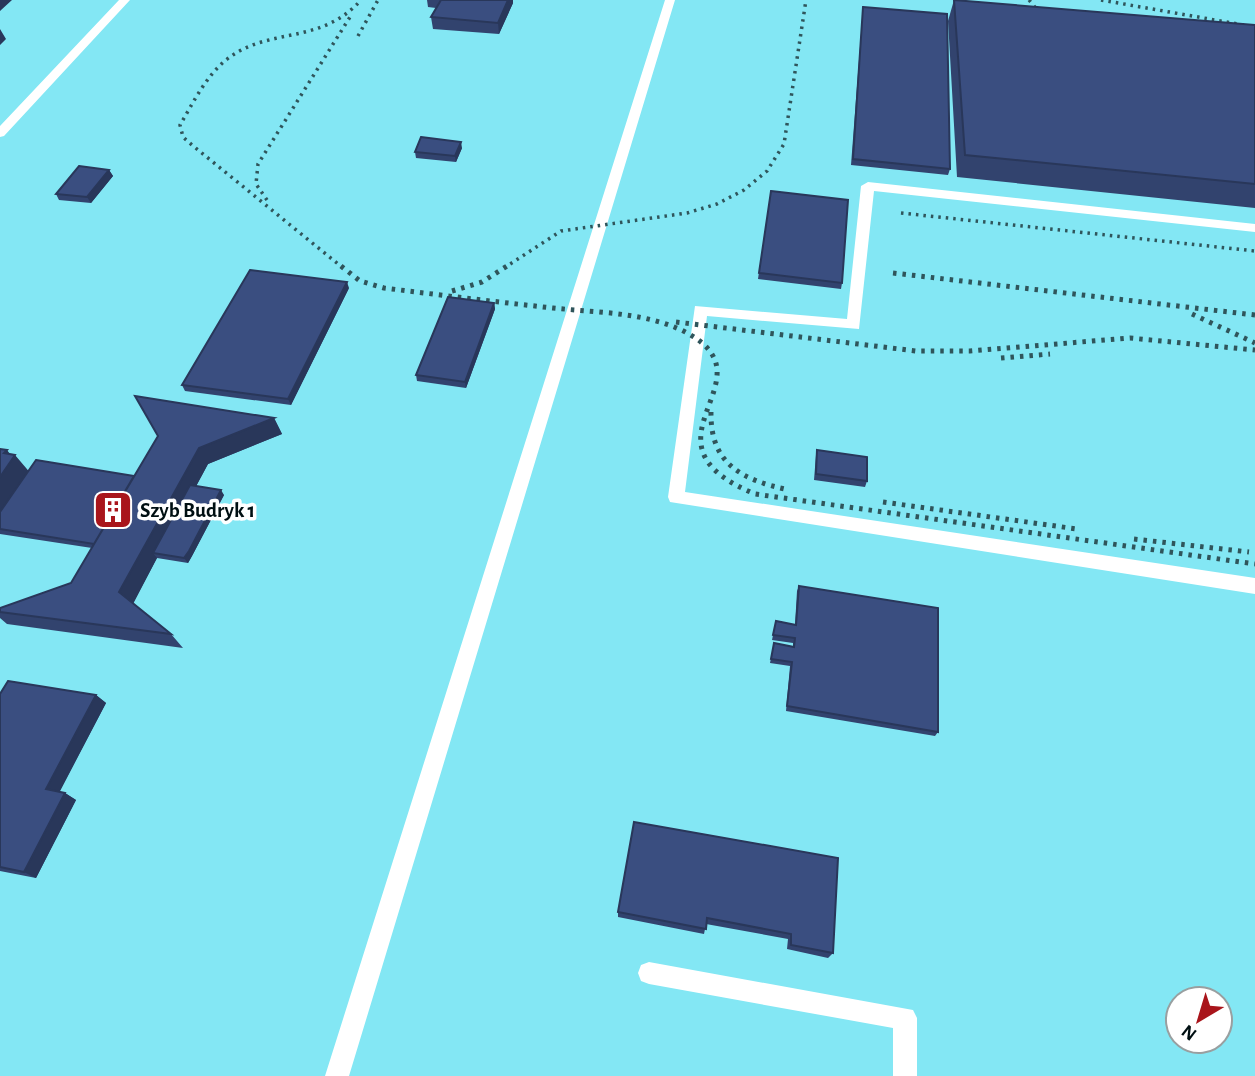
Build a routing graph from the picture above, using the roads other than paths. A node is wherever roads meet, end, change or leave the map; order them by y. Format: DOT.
graph roads {
  1 [pos="125,0"];
  2 [pos="670,0"];
  3 [pos="0,133"];
  4 [pos="1255,228"];
  5 [pos="1255,586"];
  6 [pos="649,973"];
  7 [pos="337,1076"];
  8 [pos="905,1076"];
  1 -- 3 [label="lane"];
  2 -- 7 [label="lane"];
  4 -- 5 [label="lane"];
  6 -- 8 [label="lane"];
}
